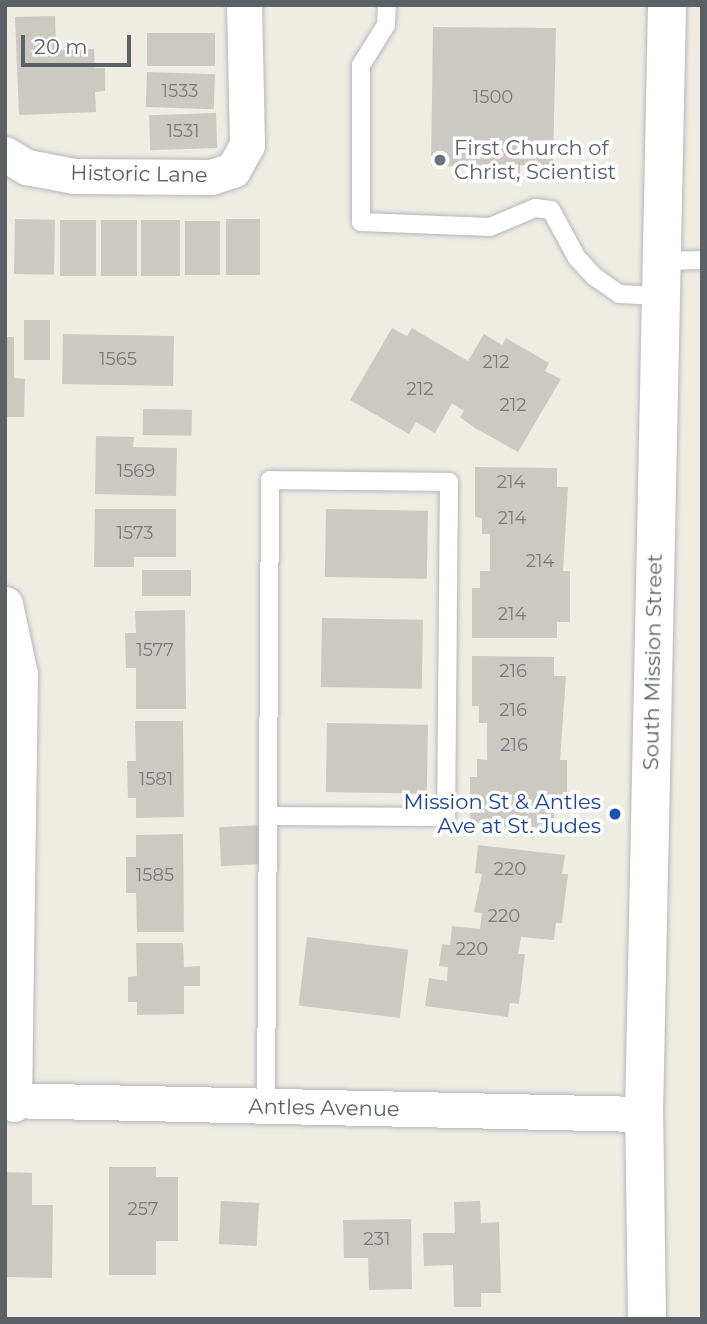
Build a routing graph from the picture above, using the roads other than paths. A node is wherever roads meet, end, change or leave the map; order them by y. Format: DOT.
graph roads {
  1 [pos="244,5"];
  2 [pos="387,5"];
  3 [pos="667,5"];
  4 [pos="5,154"];
  5 [pos="702,260"];
  6 [pos="662,279"];
  7 [pos="5,604"];
  8 [pos="13,724"];
  9 [pos="268,816"];
  10 [pos="10,1102"];
  11 [pos="266,1107"];
  12 [pos="643,1114"];
  13 [pos="647,1319"];
  1 -- 4 [label="street, Historic Lane"];
  2 -- 6 [label="lane"];
  3 -- 6 [label="main road, South Mission Street"];
  5 -- 6 [label="lane"];
  6 -- 12 [label="main road, South Mission Street"];
  7 -- 8 [label="street"];
  8 -- 10 [label="street"];
  9 -- 9 [label="lane"];
  9 -- 11 [label="lane"];
  10 -- 11 [label="street, Antles Avenue"];
  11 -- 12 [label="street, Antles Avenue"];
  12 -- 13 [label="main road, South Mission Street"];
}
